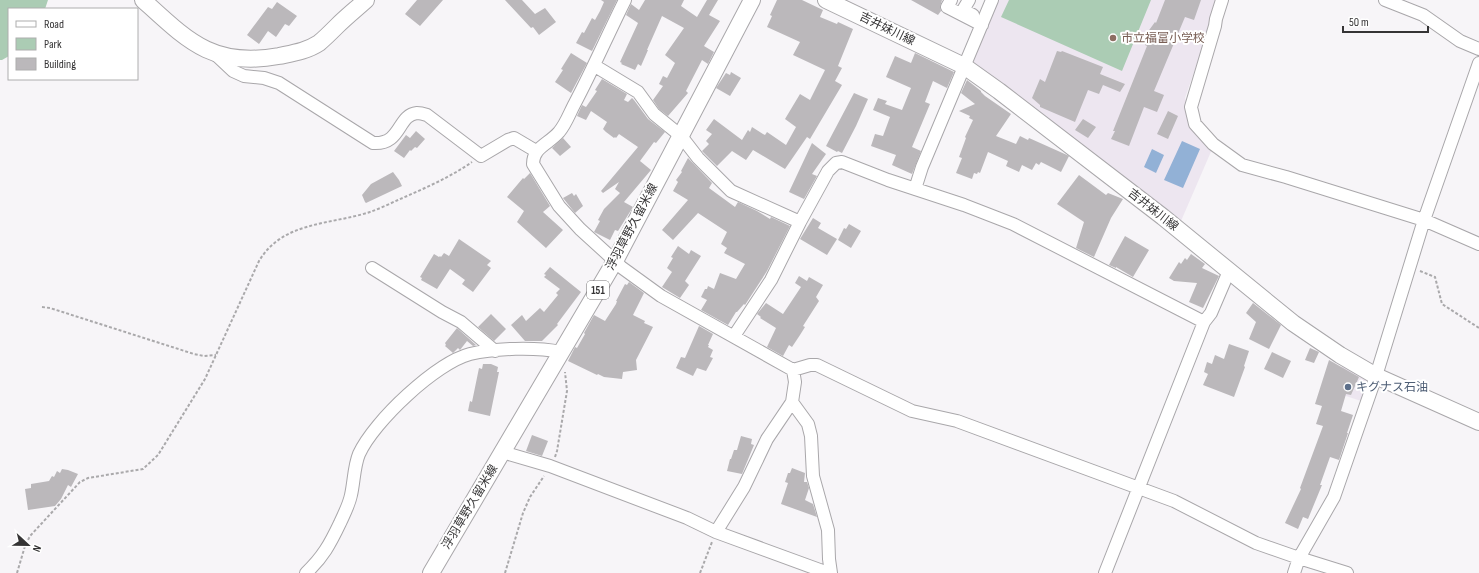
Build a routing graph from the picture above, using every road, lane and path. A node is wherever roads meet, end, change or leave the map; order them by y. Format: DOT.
graph roads {
  1 [pos="143,0"];
  2 [pos="366,0"];
  3 [pos="625,0"];
  4 [pos="752,0"];
  5 [pos="826,0"];
  6 [pos="951,0"];
  7 [pos="969,0"];
  8 [pos="992,0"];
  9 [pos="1222,0"];
  10 [pos="1385,0"];
  11 [pos="982,23"];
  12 [pos="1479,49"];
  13 [pos="216,54"];
  14 [pos="1479,63"];
  15 [pos="595,66"];
  16 [pos="964,66"];
  17 [pos="681,136"];
  18 [pos="536,151"];
  19 [pos="481,156"];
  20 [pos="915,189"];
  21 [pos="1424,220"];
  22 [pos="800,222"];
  23 [pos="1479,244"];
  24 [pos="615,260"];
  25 [pos="1409,267"];
  26 [pos="372,268"];
  27 [pos="1229,271"];
  28 [pos="42,307"];
  29 [pos="1204,322"];
  30 [pos="1479,328"];
  31 [pos="734,336"];
  32 [pos="495,351"];
  33 [pos="561,352"];
  34 [pos="216,356"];
  35 [pos="793,370"];
  36 [pos="1376,376"];
  37 [pos="792,402"];
  38 [pos="1479,422"];
  39 [pos="502,452"];
  40 [pos="1138,488"];
  41 [pos="716,532"];
  42 [pos="1299,558"];
  43 [pos="17,573"];
  44 [pos="306,573"];
  45 [pos="431,573"];
  46 [pos="700,573"];
  47 [pos="828,573"];
  48 [pos="831,573"];
  49 [pos="1105,573"];
  50 [pos="1294,573"];
  51 [pos="1347,573"];
  1 -- 13 [label="main road"];
  2 -- 13 [label="main road"];
  3 -- 15 [label="street"];
  4 -- 17 [label="main road, 浮羽草野久留米線 / 151"];
  5 -- 16 [label="main road, 吉井妹川線"];
  6 -- 11 [label="street"];
  7 -- 11 [label="street"];
  8 -- 11 [label="street"];
  9 -- 21 [label="street"];
  10 -- 12 [label="street"];
  11 -- 16 [label="street"];
  13 -- 19 [label="street"];
  14 -- 21 [label="street"];
  15 -- 17 [label="street"];
  15 -- 18 [label="street"];
  16 -- 20 [label="street"];
  16 -- 27 [label="main road, 吉井妹川線"];
  17 -- 22 [label="street"];
  17 -- 24 [label="main road, 浮羽草野久留米線 / 151"];
  18 -- 19 [label="street"];
  18 -- 24 [label="street"];
  19 -- 34 [label="path"];
  20 -- 22 [label="street"];
  20 -- 29 [label="street"];
  21 -- 23 [label="street"];
  21 -- 25 [label="street"];
  22 -- 31 [label="street"];
  24 -- 31 [label="street"];
  24 -- 33 [label="main road, 浮羽草野久留米線 / 151"];
  25 -- 30 [label="path"];
  25 -- 36 [label="street"];
  26 -- 32 [label="street"];
  27 -- 29 [label="street"];
  27 -- 36 [label="main road, 吉井妹川線"];
  28 -- 34 [label="path"];
  29 -- 40 [label="street"];
  31 -- 35 [label="street"];
  32 -- 33 [label="street"];
  32 -- 44 [label="street"];
  33 -- 39 [label="main road, 浮羽草野久留米線 / 151"];
  34 -- 43 [label="path"];
  35 -- 37 [label="street"];
  35 -- 40 [label="street"];
  36 -- 38 [label="main road, 吉井妹川線"];
  36 -- 42 [label="street"];
  37 -- 41 [label="street"];
  37 -- 48 [label="street"];
  39 -- 41 [label="street"];
  39 -- 45 [label="main road, 浮羽草野久留米線 / 151"];
  40 -- 42 [label="street"];
  40 -- 49 [label="street"];
  41 -- 46 [label="path"];
  41 -- 47 [label="street"];
  42 -- 50 [label="street"];
  42 -- 51 [label="street"];
}
